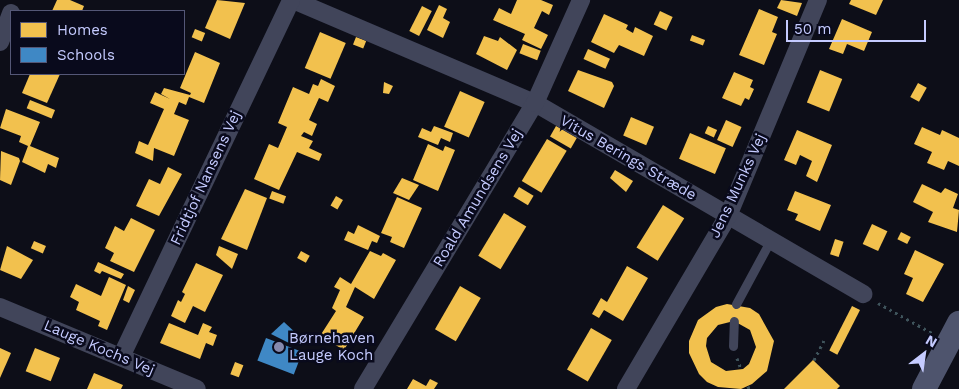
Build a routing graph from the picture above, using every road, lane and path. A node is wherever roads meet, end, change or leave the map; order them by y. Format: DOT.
graph roads {
  1 [pos="292,0"];
  2 [pos="581,0"];
  3 [pos="818,0"];
  4 [pos="10,17"];
  5 [pos="0,42"];
  6 [pos="535,103"];
  7 [pos="728,216"];
  8 [pos="770,240"];
  9 [pos="863,294"];
  10 [pos="736,304"];
  11 [pos="0,307"];
  12 [pos="734,322"];
  13 [pos="954,333"];
  14 [pos="824,340"];
  15 [pos="733,346"];
  16 [pos="121,357"];
  17 [pos="814,360"];
  18 [pos="197,389"];
  19 [pos="363,389"];
  20 [pos="626,389"];
  21 [pos="924,389"];
  22 [pos="936,389"];
  1 -- 6 [label="street, Vitus Berings Stræde"];
  1 -- 16 [label="street, Fridtjof Nansens Vej"];
  2 -- 6 [label="street, Roald Amundsens Vej"];
  3 -- 7 [label="street, Jens Munks Vej"];
  4 -- 5 [label="street"];
  6 -- 7 [label="street, Vitus Berings Stræde"];
  6 -- 19 [label="street, Roald Amundsens Vej"];
  7 -- 8 [label="street, Vitus Berings Stræde"];
  7 -- 20 [label="street, Jens Munks Vej"];
  8 -- 9 [label="street, Vitus Berings Stræde"];
  8 -- 10 [label="lane"];
  9 -- 13 [label="path"];
  11 -- 16 [label="street, Lauge Kochs Vej"];
  12 -- 15 [label="lane"];
  13 -- 21 [label="street"];
  13 -- 22 [label="street"];
  14 -- 17 [label="path"];
  16 -- 18 [label="street, Lauge Kochs Vej"];
}
